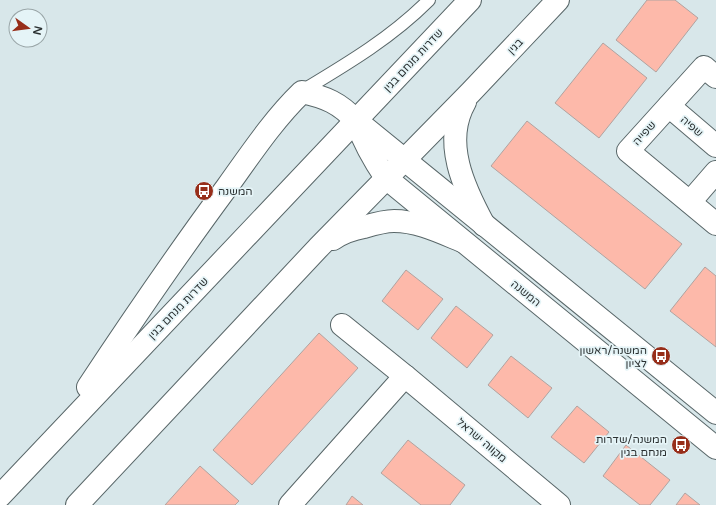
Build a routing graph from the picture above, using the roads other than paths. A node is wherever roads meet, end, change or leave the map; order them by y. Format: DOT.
graph roads {
  1 [pos="429,0"];
  2 [pos="470,0"];
  3 [pos="558,0"];
  4 [pos="716,77"];
  5 [pos="302,92"];
  6 [pos="471,92"];
  7 [pos="669,106"];
  8 [pos="356,121"];
  9 [pos="716,146"];
  10 [pos="404,160"];
  11 [pos="716,172"];
  12 [pos="386,178"];
  13 [pos="690,202"];
  14 [pos="716,224"];
  15 [pos="484,225"];
  16 [pos="462,241"];
  17 [pos="318,248"];
  18 [pos="342,325"];
  19 [pos="405,376"];
  20 [pos="716,413"];
  21 [pos="57,435"];
  22 [pos="716,448"];
  23 [pos="0,496"];
  24 [pos="77,505"];
  25 [pos="290,505"];
  26 [pos="559,505"];
  1 -- 5 [label="lane"];
  2 -- 8 [label="main road, שדרות מנחם בגין"];
  3 -- 6 [label="main road, בגין"];
  4 -- 7 [label="main road, שפייה"];
  5 -- 8 [label="main road"];
  5 -- 21 [label="main road"];
  6 -- 10 [label="main road"];
  6 -- 15 [label="main road"];
  7 -- 9 [label="main road, שפיה"];
  7 -- 13 [label="main road, שפייה"];
  8 -- 10 [label="main road"];
  8 -- 12 [label="main road, המשנה"];
  8 -- 21 [label="main road, שדרות מנחם בגין"];
  10 -- 12 [label="main road"];
  10 -- 15 [label="main road"];
  11 -- 13 [label="main road"];
  12 -- 16 [label="main road, המשנה"];
  12 -- 17 [label="main road"];
  13 -- 14 [label="main road, שפייה"];
  15 -- 20 [label="main road"];
  16 -- 17 [label="main road"];
  16 -- 22 [label="main road, המשנה"];
  17 -- 24 [label="main road"];
  18 -- 19 [label="main road, מקווה ישראל"];
  19 -- 25 [label="main road"];
  19 -- 26 [label="main road, מקווה ישראל"];
  21 -- 23 [label="main road, שדרות מנחם בגין"];
}
